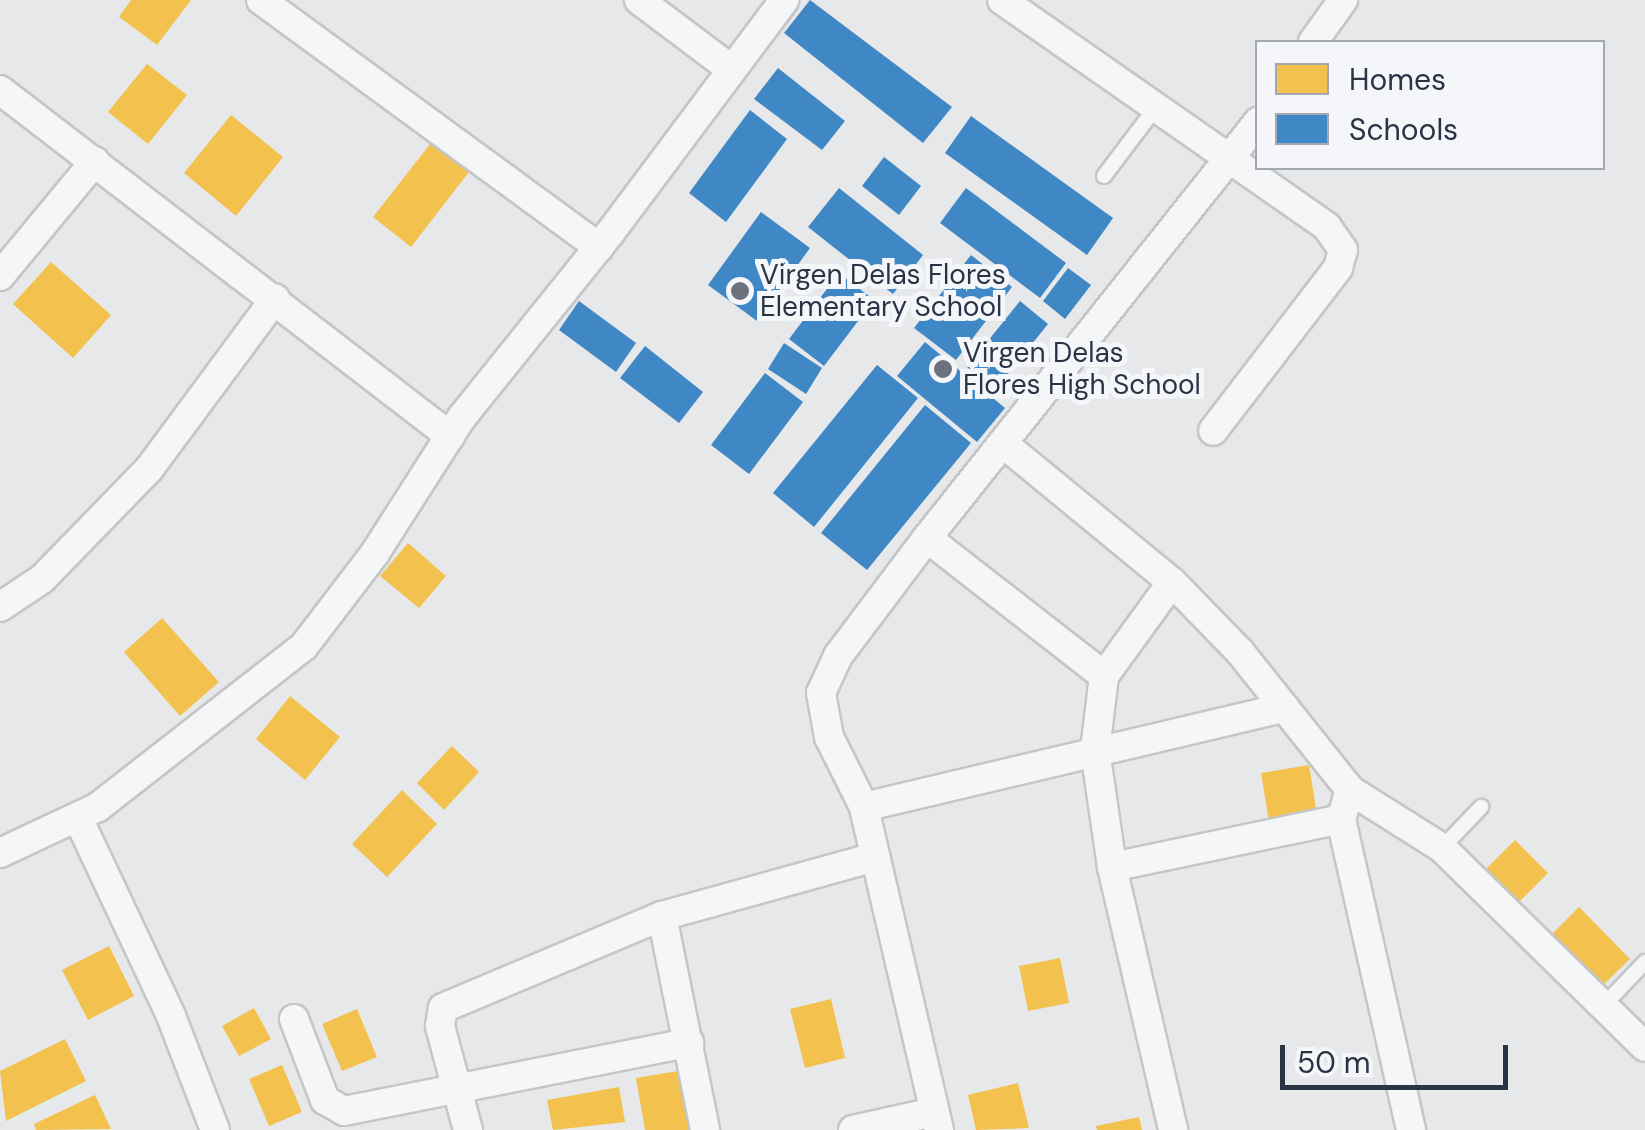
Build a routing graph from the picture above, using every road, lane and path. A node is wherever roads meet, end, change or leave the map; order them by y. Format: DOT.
graph roads {
  1 [pos="262,0"];
  2 [pos="639,0"];
  3 [pos="784,0"];
  4 [pos="1002,0"];
  5 [pos="1343,0"];
  6 [pos="1314,40"];
  7 [pos="732,69"];
  8 [pos="0,90"];
  9 [pos="1154,110"];
  10 [pos="1255,126"];
  11 [pos="95,161"];
  12 [pos="1230,162"];
  13 [pos="1104,176"];
  14 [pos="599,247"];
  15 [pos="0,276"];
  16 [pos="275,299"];
  17 [pos="1212,431"];
  18 [pos="450,436"];
  19 [pos="1005,445"];
  20 [pos="927,538"];
  21 [pos="1172,582"];
  22 [pos="0,607"];
  23 [pos="1104,676"];
  24 [pos="1284,708"];
  25 [pos="1095,750"];
  26 [pos="1350,790"];
  27 [pos="1481,807"];
  28 [pos="864,808"];
  29 [pos="78,818"];
  30 [pos="1341,819"];
  31 [pos="1442,848"];
  32 [pos="0,853"];
  33 [pos="875,857"];
  34 [pos="1112,867"];
  35 [pos="662,916"];
  36 [pos="1645,962"];
  37 [pos="1602,1006"];
  38 [pos="294,1019"];
  39 [pos="689,1042"];
  40 [pos="1645,1048"];
  41 [pos="458,1092"];
  42 [pos="936,1121"];
  43 [pos="215,1130"];
  44 [pos="468,1130"];
  45 [pos="705,1130"];
  46 [pos="853,1130"];
  47 [pos="1173,1130"];
  48 [pos="1411,1130"];
  1 -- 14 [label="street"];
  2 -- 7 [label="street"];
  3 -- 7 [label="street"];
  4 -- 9 [label="street"];
  5 -- 6 [label="street"];
  7 -- 14 [label="street"];
  8 -- 11 [label="street"];
  9 -- 12 [label="street"];
  9 -- 13 [label="lane"];
  10 -- 12 [label="street"];
  11 -- 15 [label="street"];
  11 -- 16 [label="street"];
  12 -- 17 [label="street"];
  12 -- 19 [label="street"];
  14 -- 18 [label="street"];
  16 -- 18 [label="street"];
  16 -- 22 [label="street"];
  18 -- 29 [label="street"];
  19 -- 20 [label="street"];
  19 -- 21 [label="street"];
  20 -- 23 [label="street"];
  20 -- 28 [label="street"];
  21 -- 23 [label="street"];
  21 -- 24 [label="street"];
  23 -- 25 [label="street"];
  24 -- 25 [label="street"];
  24 -- 26 [label="street"];
  25 -- 28 [label="street"];
  25 -- 34 [label="street"];
  26 -- 30 [label="street"];
  26 -- 31 [label="street"];
  27 -- 31 [label="lane"];
  28 -- 33 [label="street"];
  29 -- 32 [label="street"];
  29 -- 43 [label="street"];
  30 -- 34 [label="street"];
  30 -- 48 [label="street"];
  31 -- 37 [label="street"];
  33 -- 35 [label="street"];
  33 -- 42 [label="street"];
  34 -- 47 [label="street"];
  35 -- 39 [label="street"];
  35 -- 41 [label="street"];
  36 -- 37 [label="lane"];
  37 -- 40 [label="street"];
  38 -- 41 [label="street"];
  39 -- 41 [label="street"];
  39 -- 45 [label="street"];
  41 -- 44 [label="street"];
  42 -- 46 [label="street"];
}
